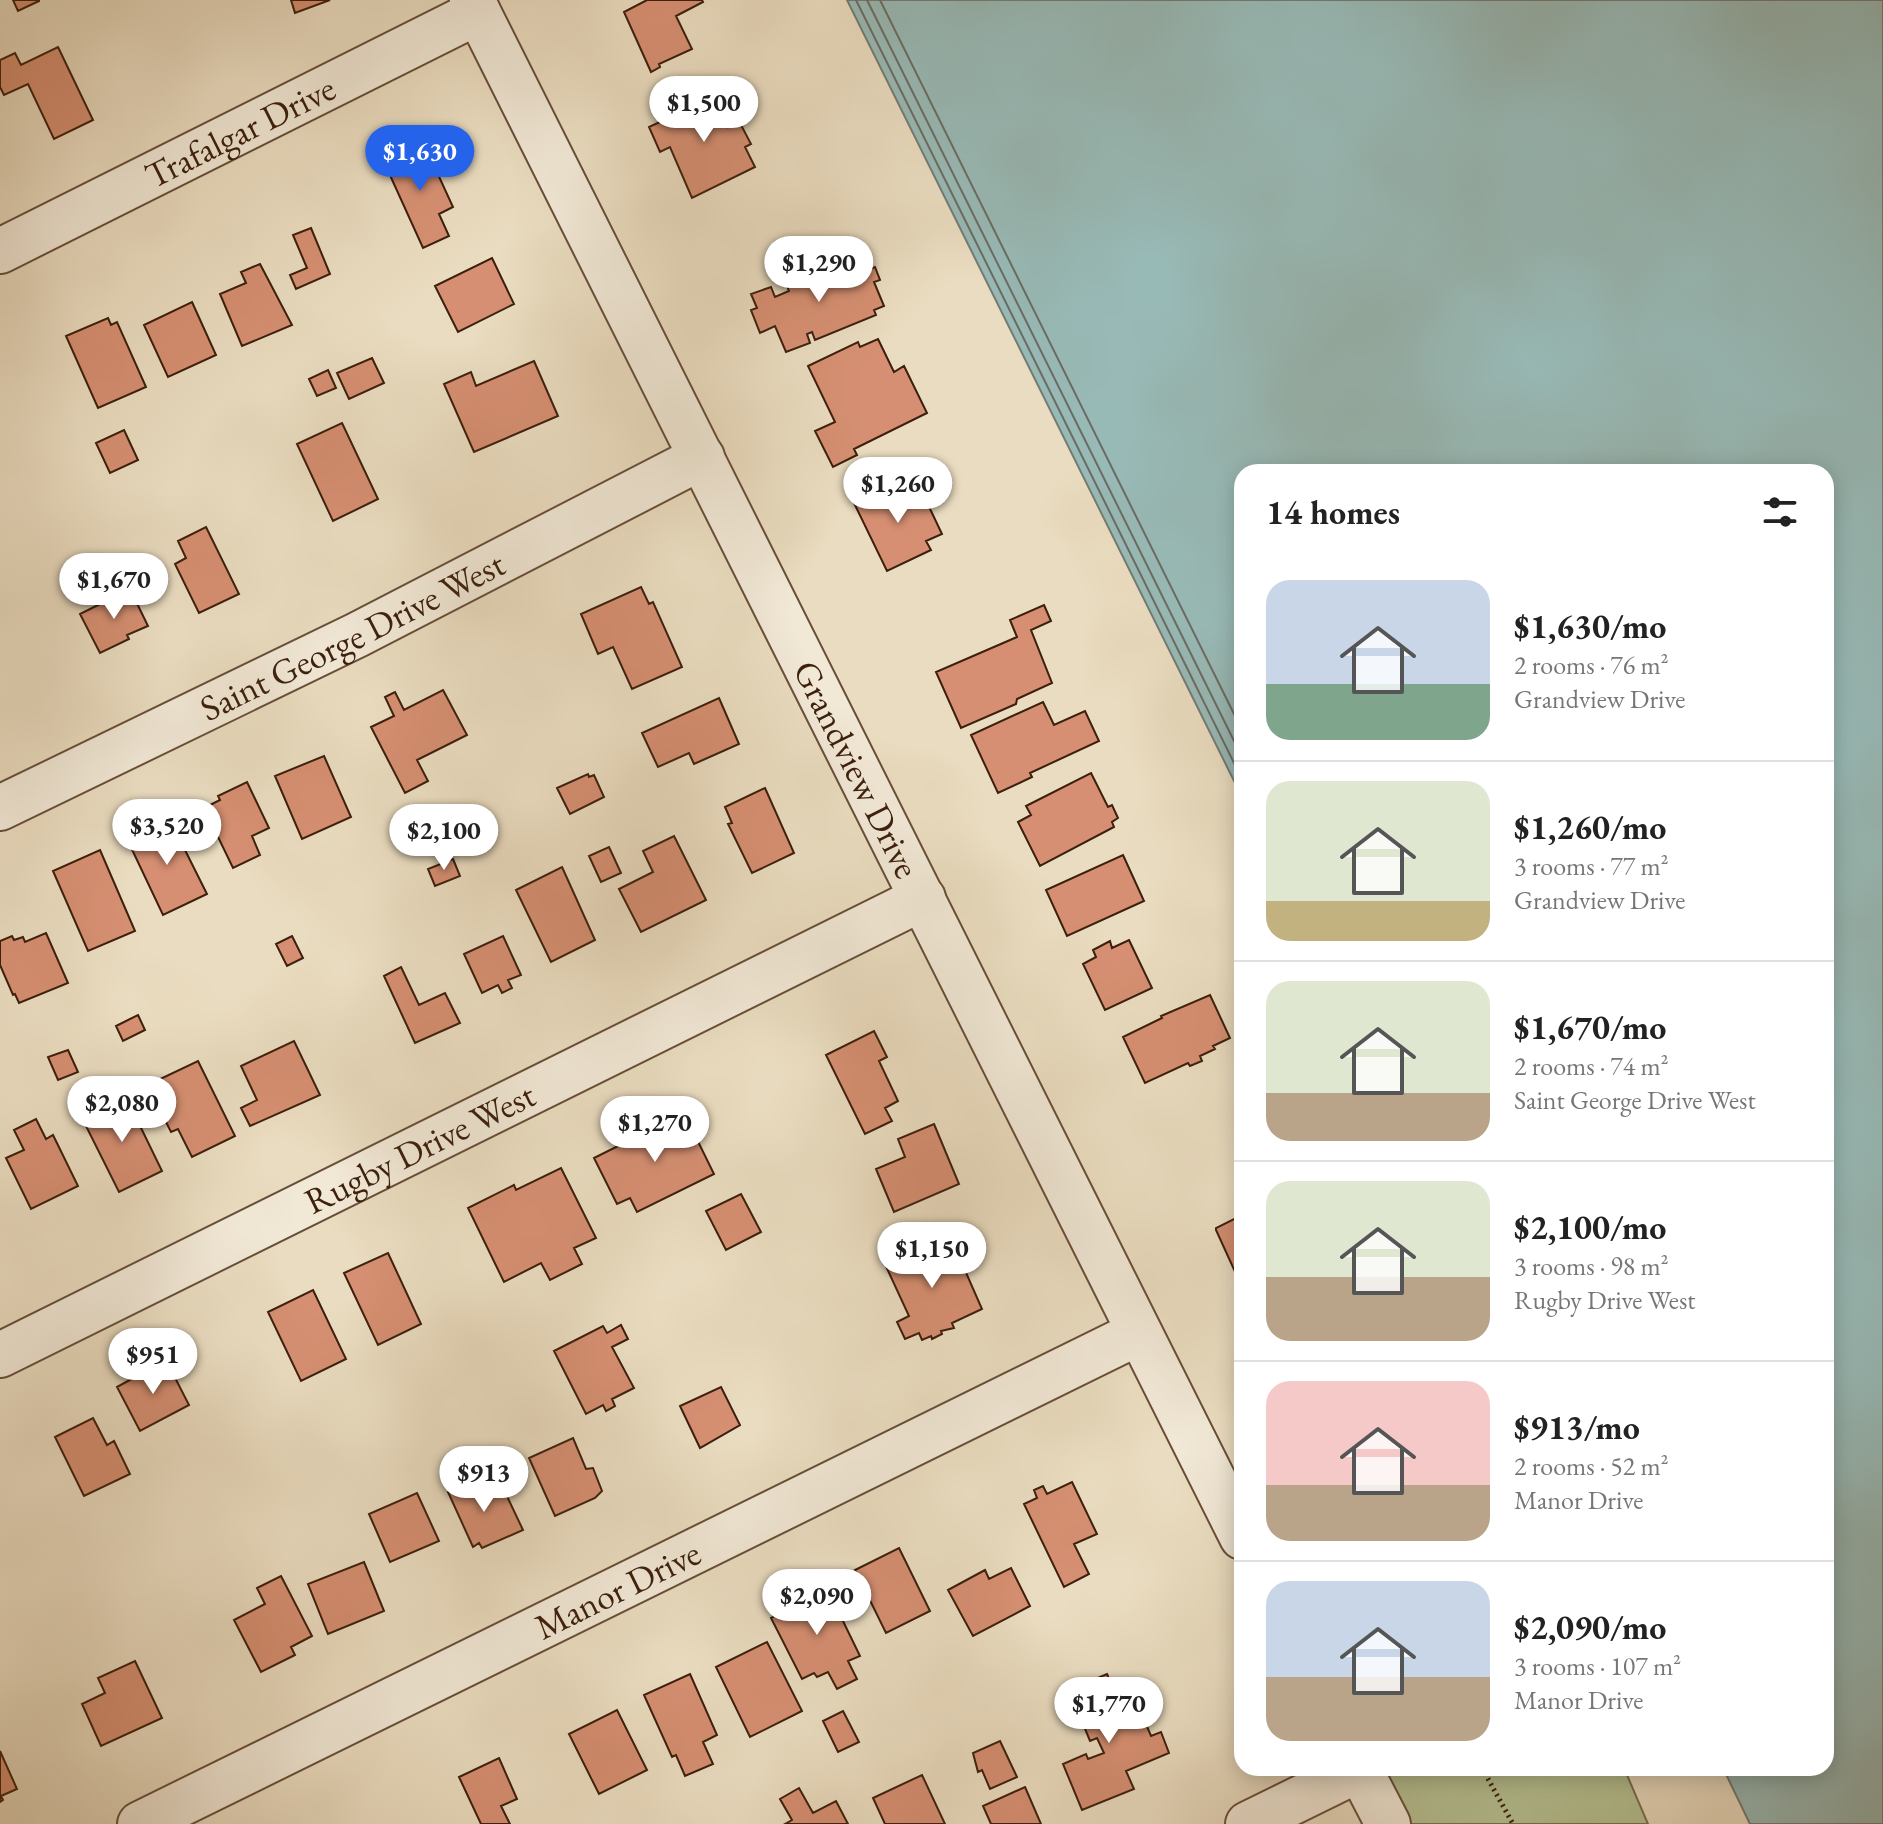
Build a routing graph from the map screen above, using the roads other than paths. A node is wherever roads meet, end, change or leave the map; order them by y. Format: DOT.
graph roads {
  1 [pos="475,6"];
  2 [pos="0,251"];
  3 [pos="702,457"];
  4 [pos="0,808"];
  5 [pos="923,898"];
  6 [pos="1138,1333"];
  7 [pos="0,1355"];
  8 [pos="1234,1521"];
  9 [pos="1346,1776"];
  10 [pos="1364,1776"];
  11 [pos="140,1824"];
  12 [pos="1248,1824"];
  13 [pos="1388,1824"];
  1 -- 2 [label="street, Trafalgar Drive"];
  1 -- 3 [label="street, Grandview Drive"];
  3 -- 4 [label="street, Saint George Drive West"];
  3 -- 5 [label="street, Grandview Drive"];
  5 -- 6 [label="street, Grandview Drive"];
  5 -- 7 [label="street, Rugby Drive West"];
  6 -- 8 [label="street, Grandview Drive"];
  6 -- 11 [label="street, Manor Drive"];
  9 -- 12 [label="street"];
  10 -- 13 [label="street"];
}
